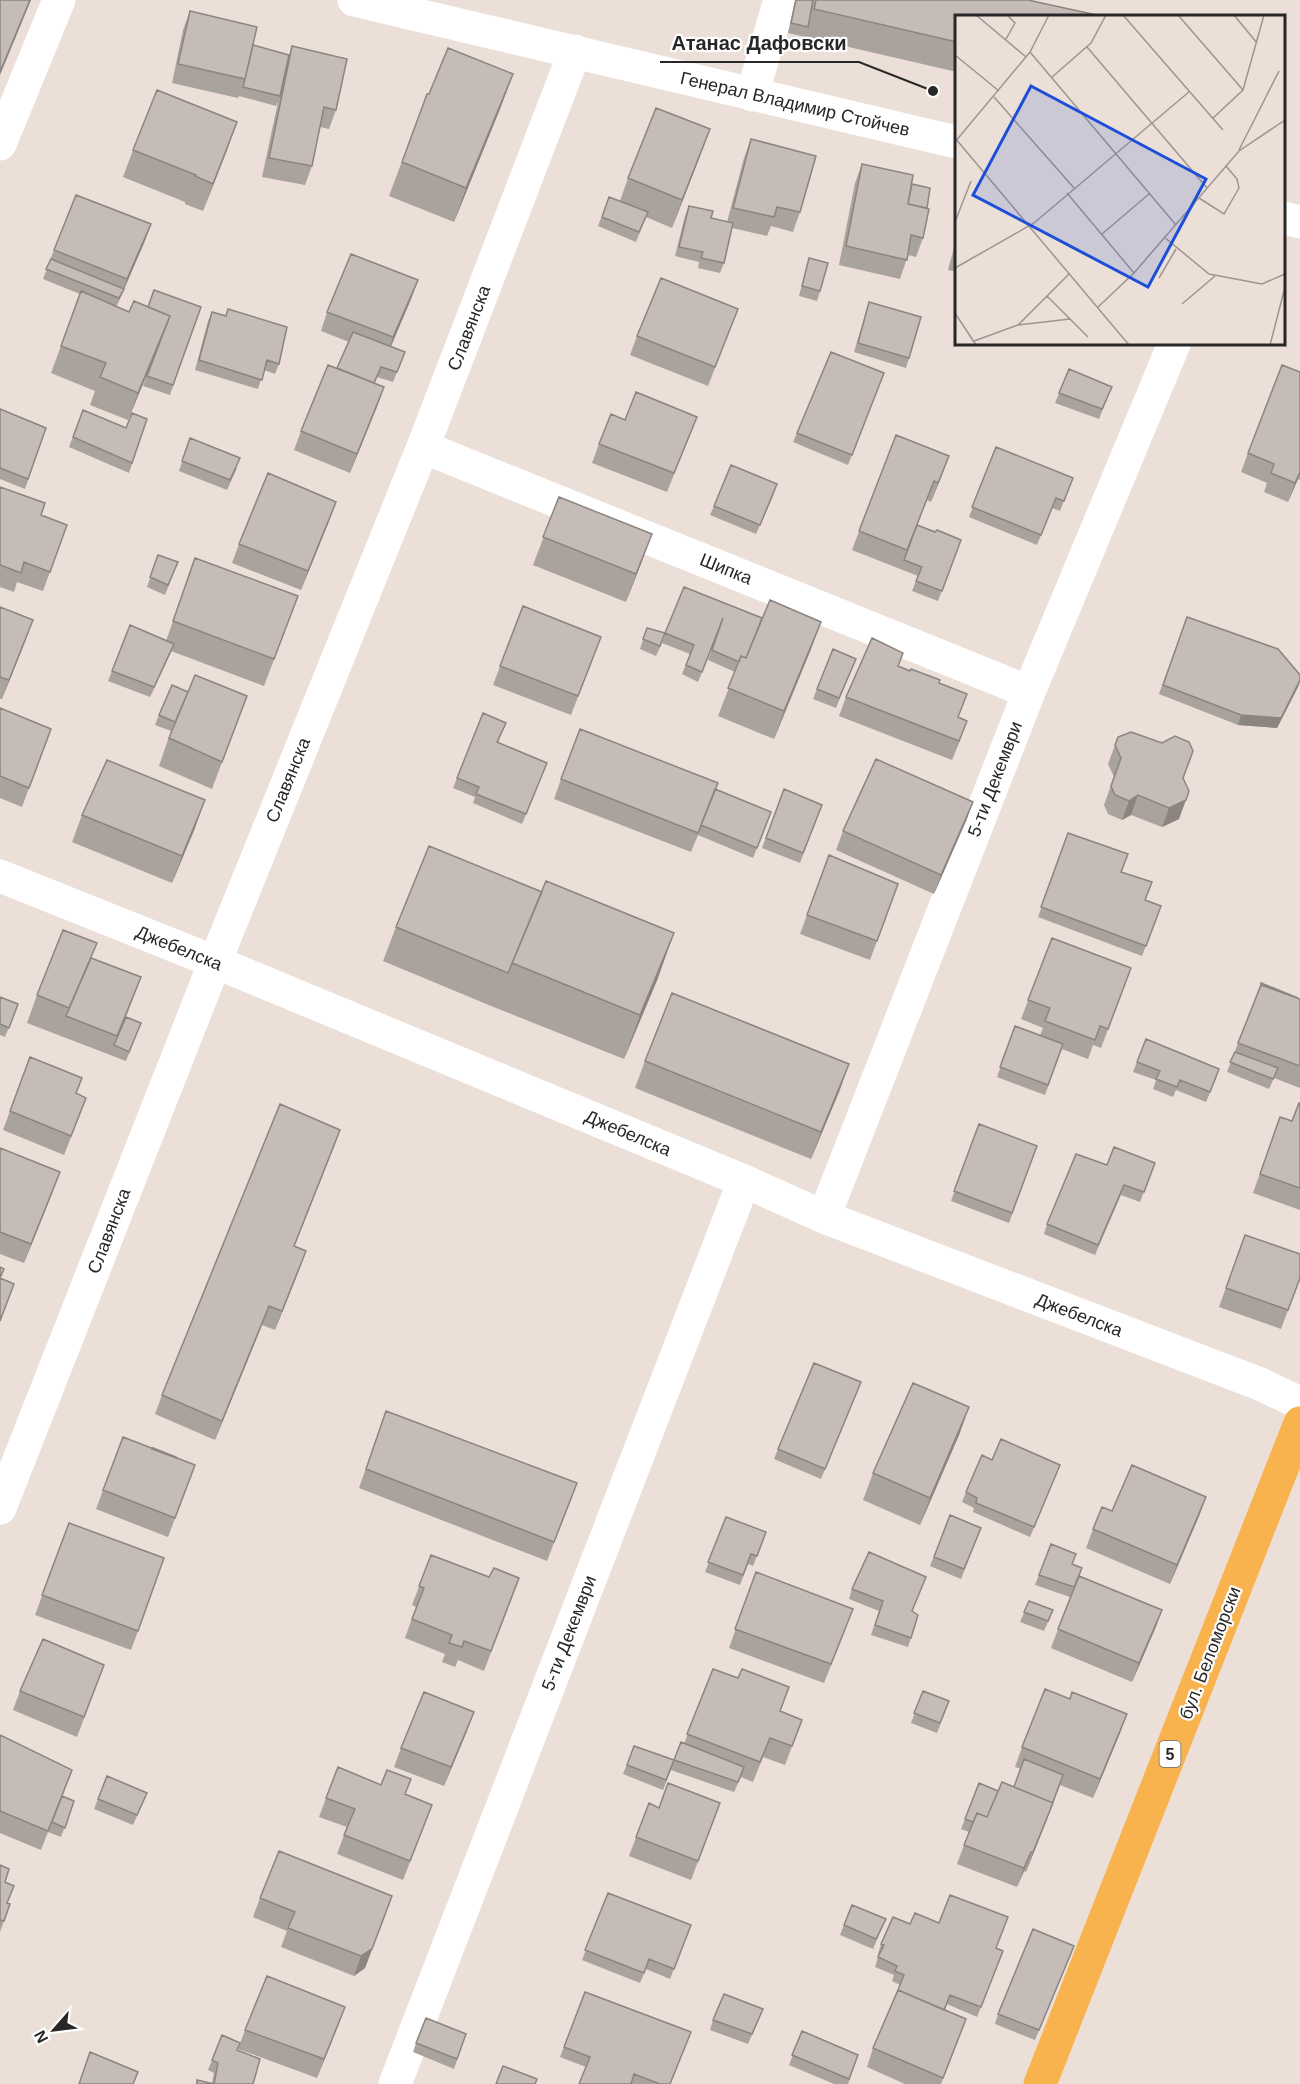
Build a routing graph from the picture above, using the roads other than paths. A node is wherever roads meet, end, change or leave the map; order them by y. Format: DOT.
graph roads {
  1 [pos="59,0"];
  2 [pos="354,0"];
  3 [pos="780,0"];
  4 [pos="575,51"];
  5 [pos="752,95"];
  6 [pos="955,142"];
  7 [pos="0,144"];
  8 [pos="1285,218"];
  9 [pos="1300,222"];
  10 [pos="1174,345"];
  11 [pos="423,447"];
  12 [pos="1029,692"];
  13 [pos="0,876"];
  14 [pos="215,962"];
  15 [pos="744,1181"];
  16 [pos="824,1217"];
  17 [pos="1300,1403"];
  18 [pos="1300,1424"];
  19 [pos="0,1508"];
  20 [pos="395,2084"];
  21 [pos="1040,2084"];
  1 -- 7 [label="street"];
  2 -- 4 [label="street, Генерал Владимир Стойчев"];
  3 -- 5 [label="street"];
  4 -- 5 [label="street, Генерал Владимир Стойчев"];
  4 -- 11 [label="street, Славянска"];
  5 -- 6 [label="street, Генерал Владимир Стойчев"];
  8 -- 9 [label="street"];
  10 -- 12 [label="street, 5-ти Декември"];
  11 -- 12 [label="street, Шипка"];
  11 -- 14 [label="street, Славянска"];
  12 -- 16 [label="street, 5-ти Декември"];
  13 -- 14 [label="street, Джебелска"];
  14 -- 15 [label="street, Джебелска"];
  14 -- 19 [label="street, Славянска"];
  15 -- 16 [label="street, Джебелска"];
  15 -- 20 [label="street, 5-ти Декември"];
  16 -- 17 [label="street, Джебелска"];
  18 -- 21 [label="main road, бул. Беломорски / 5"];
}
